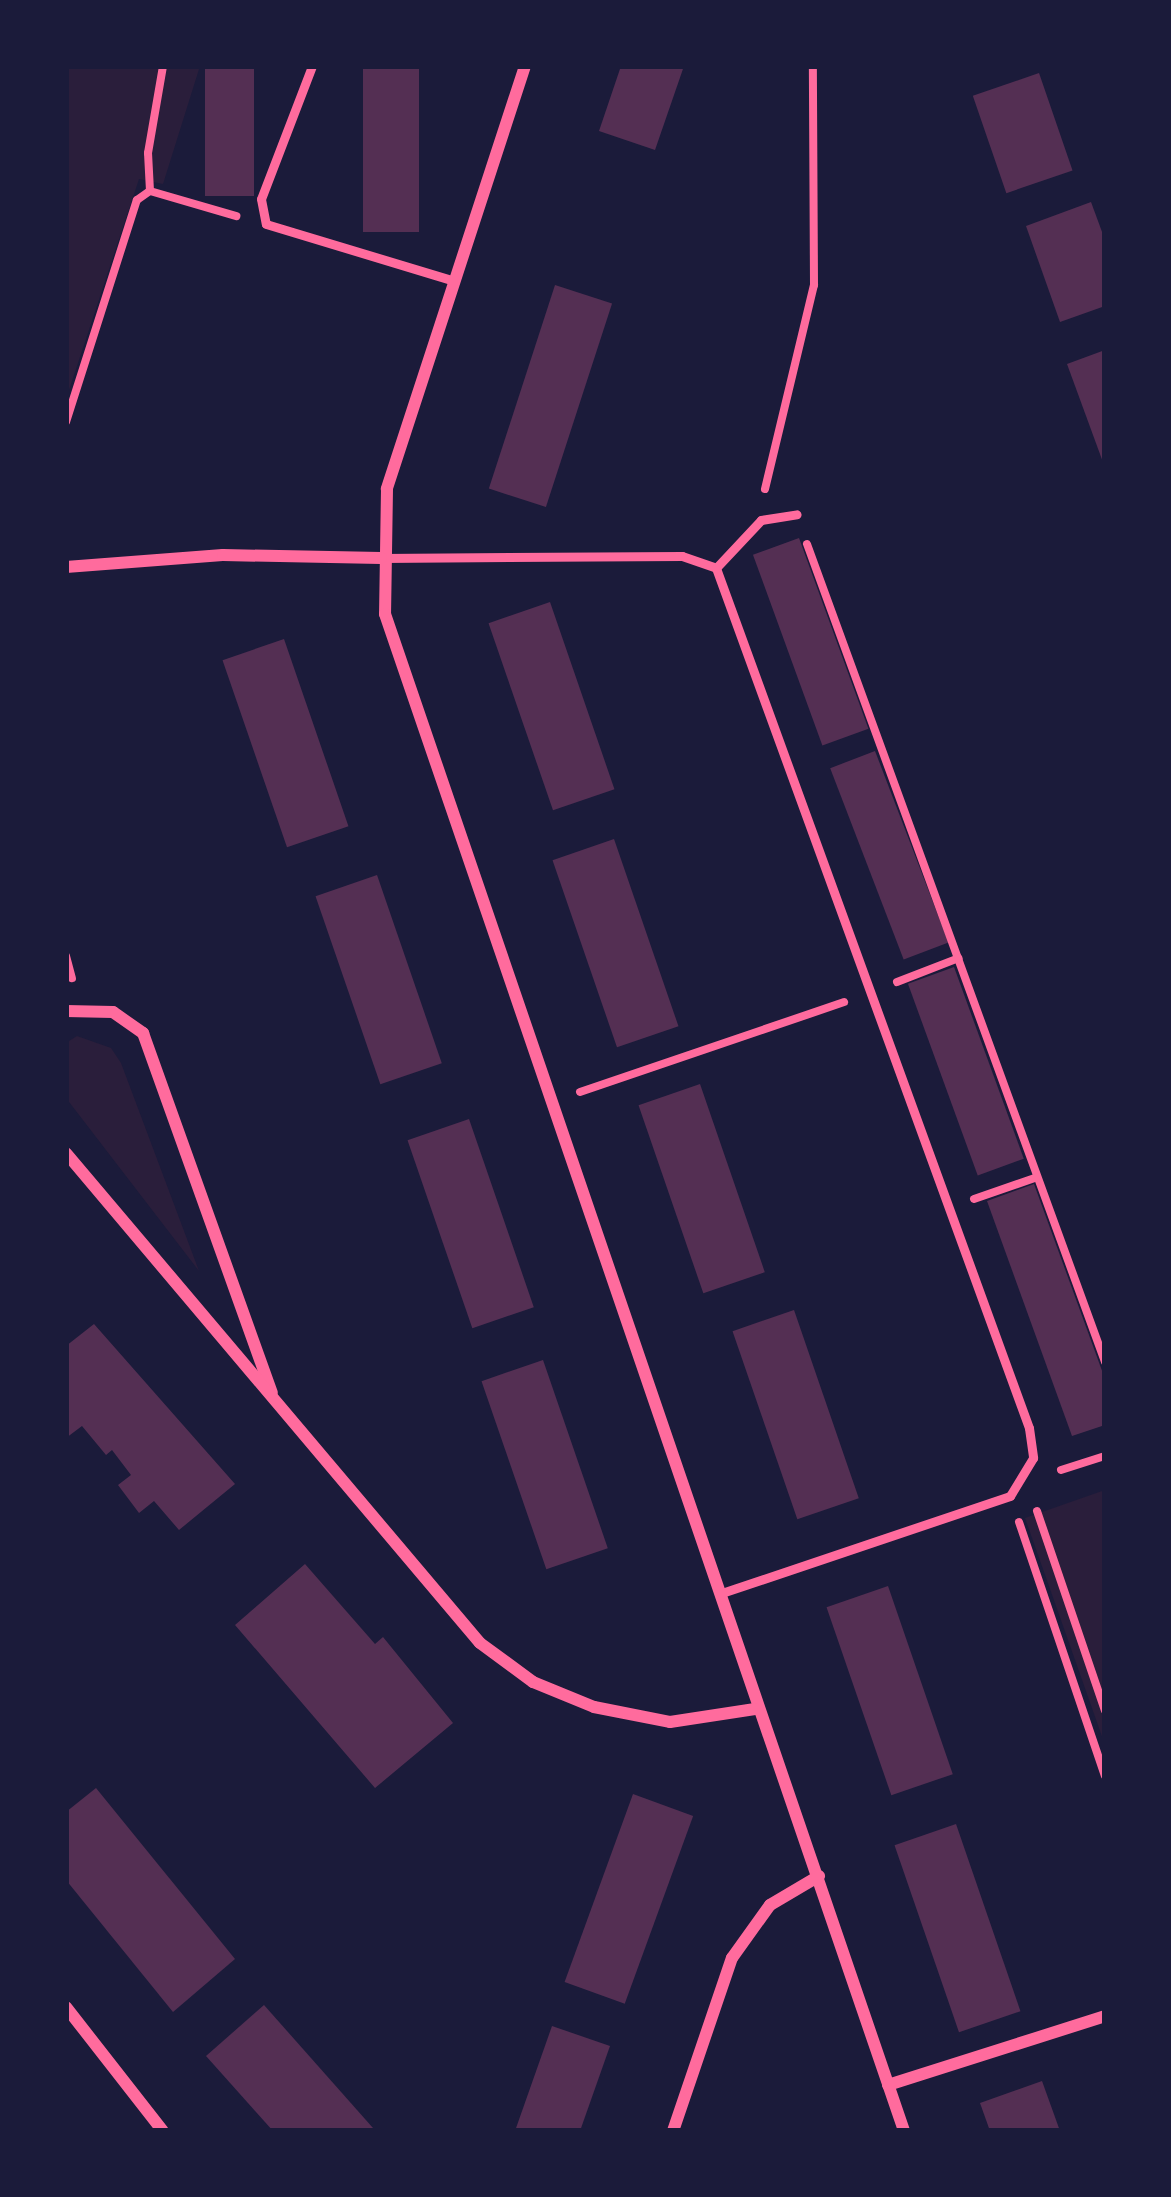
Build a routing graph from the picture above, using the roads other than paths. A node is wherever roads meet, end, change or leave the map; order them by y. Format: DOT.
graph roads {
  1 [pos="312,66"];
  2 [pos="525,66"];
  3 [pos="452,280"];
  4 [pos="797,514"];
  5 [pos="381,558"];
  6 [pos="66,567"];
  7 [pos="716,568"];
  8 [pos="66,1011"];
  9 [pos="66,1153"];
  10 [pos="275,1400"];
  11 [pos="722,1593"];
  12 [pos="754,1709"];
  13 [pos="819,1876"];
  14 [pos="66,2008"];
  15 [pos="1105,2016"];
  16 [pos="888,2085"];
  17 [pos="163,2131"];
  18 [pos="673,2131"];
  19 [pos="904,2131"];
  1 -- 3 [label="lane"];
  2 -- 3 [label="street"];
  3 -- 5 [label="street"];
  4 -- 7 [label="lane"];
  5 -- 6 [label="street"];
  5 -- 7 [label="lane"];
  5 -- 11 [label="street"];
  7 -- 11 [label="lane"];
  8 -- 10 [label="street"];
  9 -- 10 [label="street"];
  10 -- 12 [label="street"];
  11 -- 12 [label="street"];
  12 -- 13 [label="street"];
  13 -- 16 [label="street"];
  13 -- 18 [label="street"];
  14 -- 17 [label="street"];
  15 -- 16 [label="street"];
  16 -- 19 [label="street"];
}
